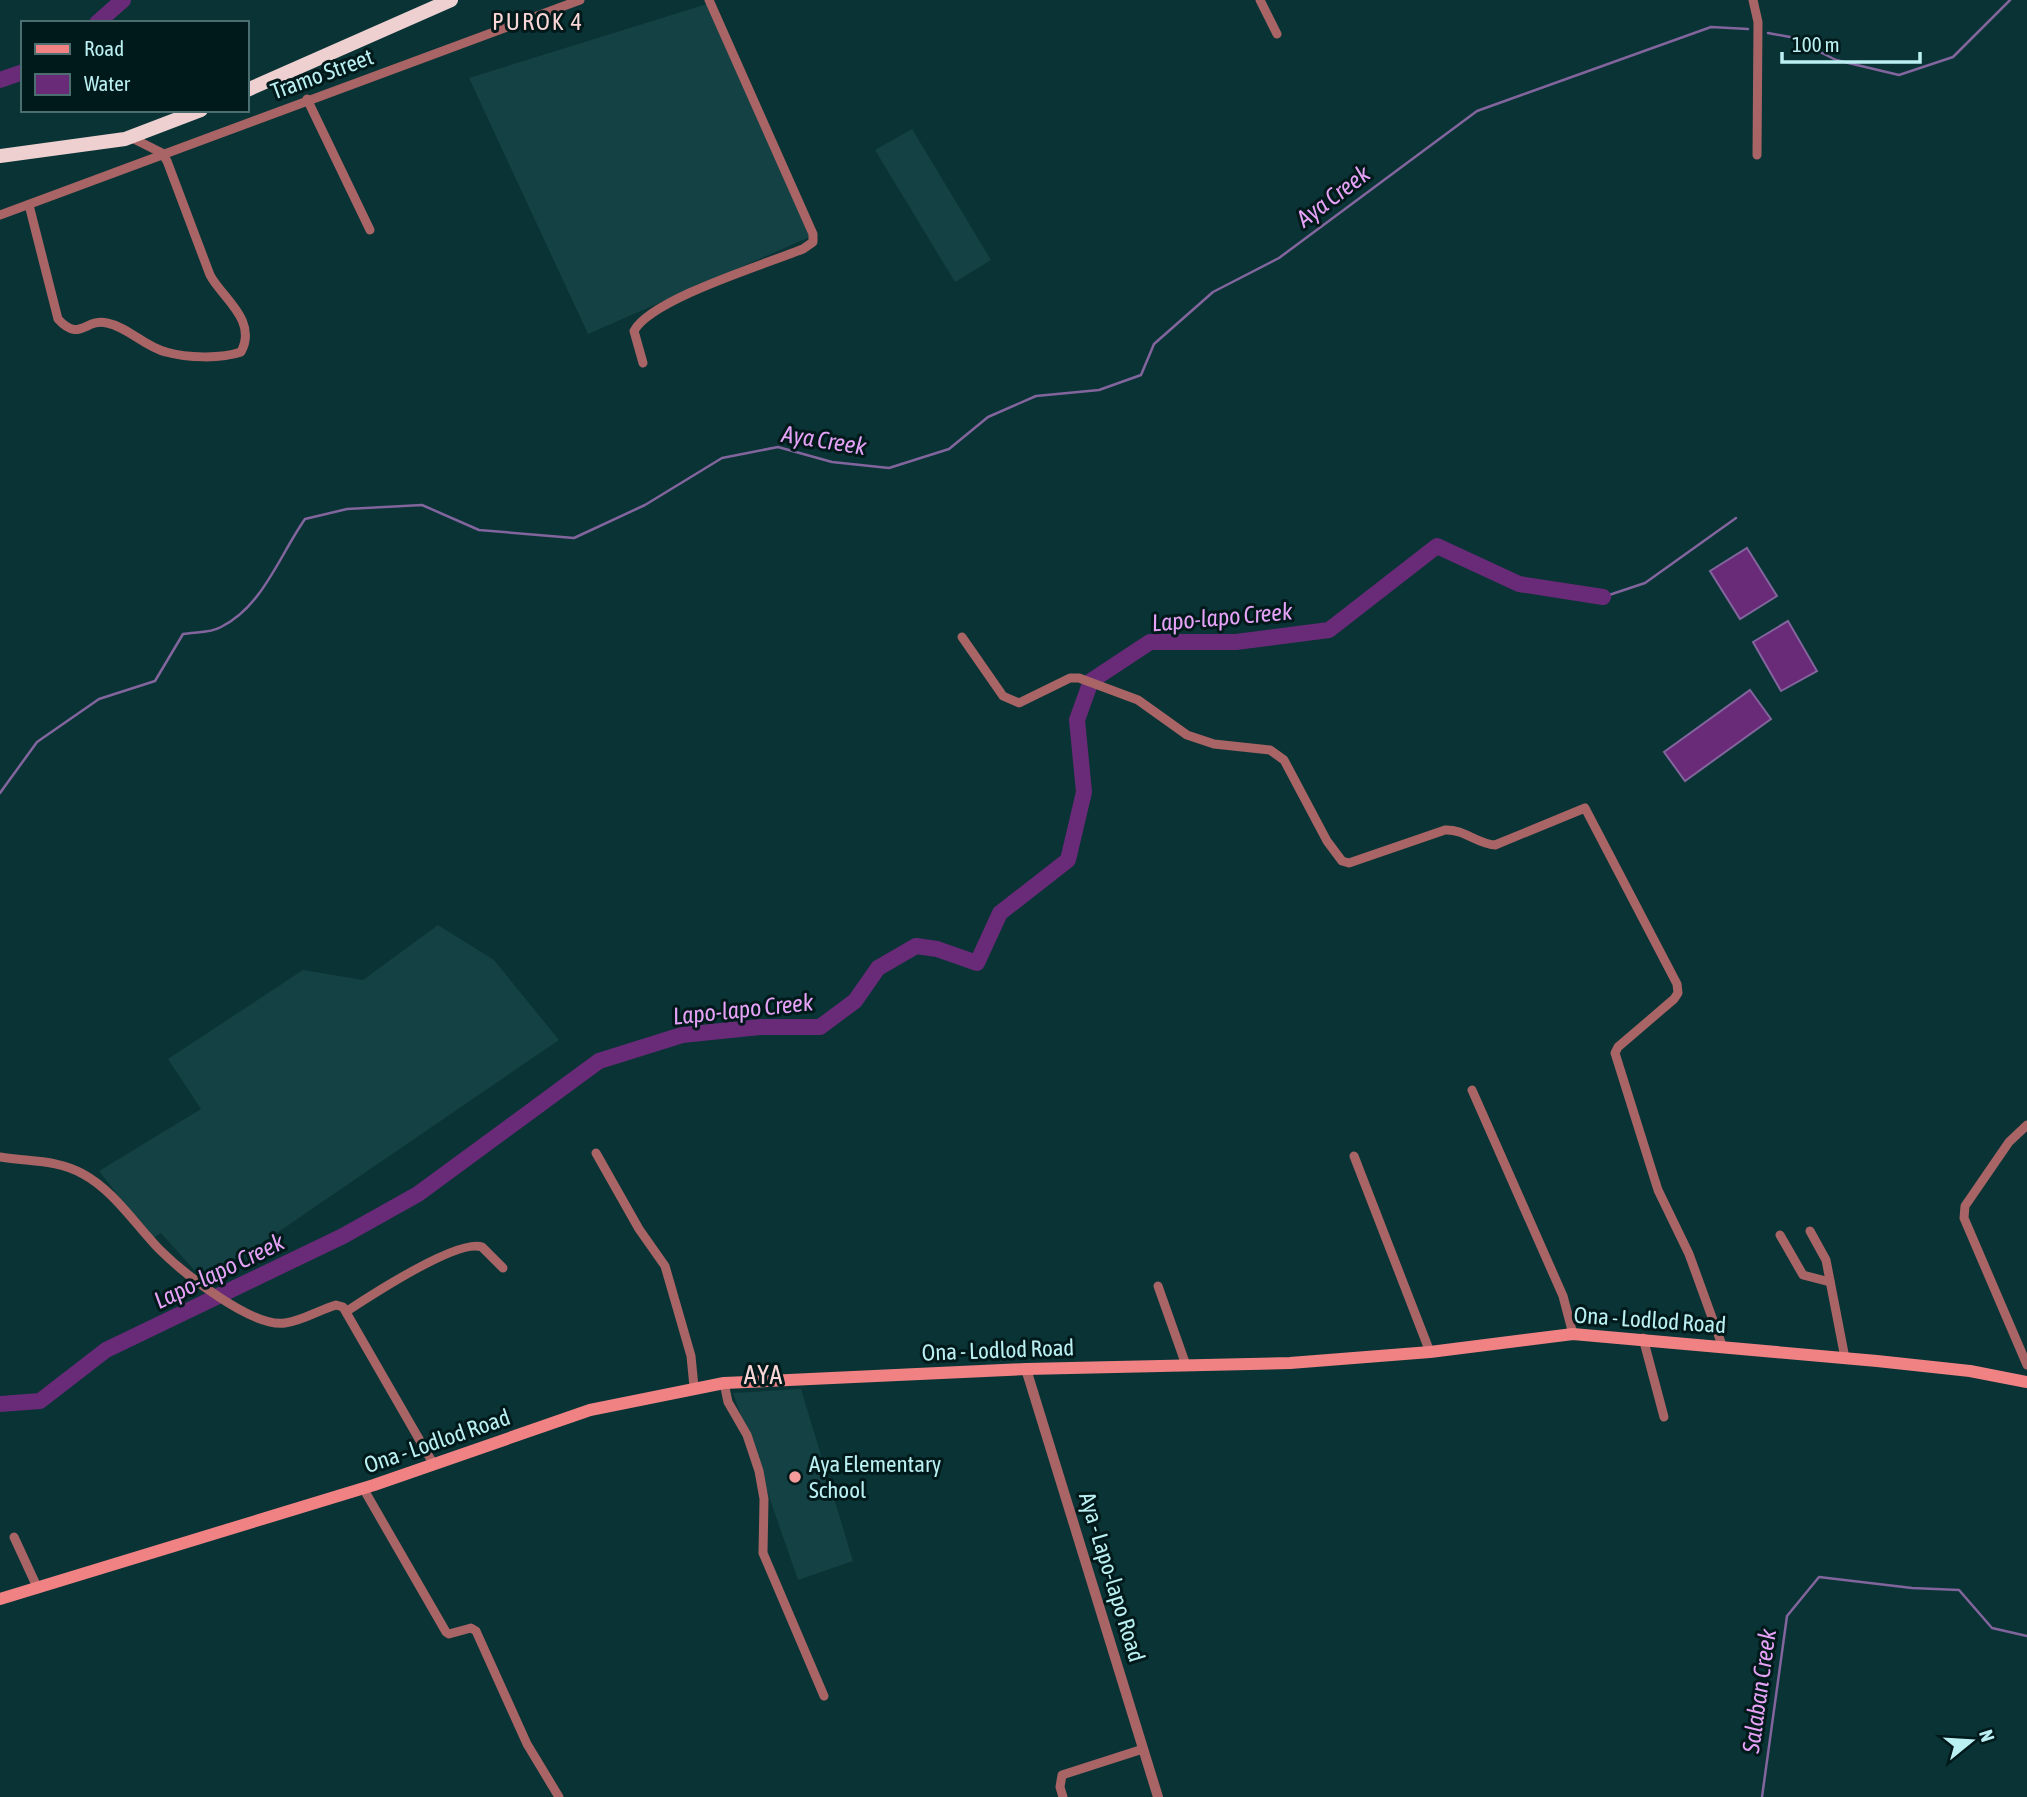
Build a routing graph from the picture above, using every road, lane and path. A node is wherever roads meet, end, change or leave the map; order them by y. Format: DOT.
graph roads {
  1 [pos="451,0"];
  2 [pos="580,0"];
  3 [pos="709,0"];
  4 [pos="1260,0"];
  5 [pos="1753,0"];
  6 [pos="1277,34"];
  7 [pos="248,90"];
  8 [pos="307,99"];
  9 [pos="196,112"];
  10 [pos="132,138"];
  11 [pos="162,153"];
  12 [pos="1757,155"];
  13 [pos="0,156"];
  14 [pos="29,205"];
  15 [pos="0,215"];
  16 [pos="370,230"];
  17 [pos="643,363"];
  18 [pos="962,637"];
  19 [pos="1472,1090"];
  20 [pos="2027,1125"];
  21 [pos="596,1153"];
  22 [pos="1354,1156"];
  23 [pos="0,1157"];
  24 [pos="1810,1231"];
  25 [pos="1780,1235"];
  26 [pos="503,1268"];
  27 [pos="1830,1282"];
  28 [pos="1158,1286"];
  29 [pos="347,1311"];
  30 [pos="1573,1334"];
  31 [pos="1643,1338"];
  32 [pos="1722,1345"];
  33 [pos="1430,1352"];
  34 [pos="1845,1358"];
  35 [pos="1186,1365"];
  36 [pos="2027,1365"];
  37 [pos="1026,1369"];
  38 [pos="2027,1382"];
  39 [pos="724,1383"];
  40 [pos="694,1387"];
  41 [pos="1664,1418"];
  42 [pos="434,1465"];
  43 [pos="363,1488"];
  44 [pos="14,1537"];
  45 [pos="38,1589"];
  46 [pos="0,1599"];
  47 [pos="824,1696"];
  48 [pos="1143,1749"];
  49 [pos="559,1797"];
  50 [pos="1063,1797"];
  51 [pos="1158,1797"];
  1 -- 7 [label="highway"];
  2 -- 8 [label="street, Tramo Street"];
  3 -- 17 [label="street"];
  4 -- 6 [label="street"];
  5 -- 12 [label="street"];
  8 -- 11 [label="street, Tramo Street"];
  8 -- 16 [label="street"];
  9 -- 10 [label="highway"];
  10 -- 11 [label="street"];
  10 -- 13 [label="highway"];
  11 -- 14 [label="street, Tramo Street"];
  11 -- 14 [label="street"];
  14 -- 15 [label="street, Tramo Street"];
  18 -- 32 [label="street"];
  19 -- 30 [label="street"];
  20 -- 36 [label="street"];
  21 -- 40 [label="street"];
  22 -- 33 [label="street"];
  23 -- 29 [label="street"];
  24 -- 27 [label="street"];
  25 -- 27 [label="street"];
  26 -- 29 [label="street"];
  27 -- 34 [label="street"];
  28 -- 35 [label="street"];
  29 -- 42 [label="street"];
  30 -- 31 [label="main road, Ona - Lodlod Road"];
  30 -- 33 [label="main road, Ona - Lodlod Road"];
  31 -- 32 [label="main road, Ona - Lodlod Road"];
  31 -- 41 [label="street"];
  32 -- 34 [label="main road, Ona - Lodlod Road"];
  33 -- 35 [label="main road, Ona - Lodlod Road"];
  34 -- 38 [label="main road, Ona - Lodlod Road"];
  35 -- 37 [label="main road, Ona - Lodlod Road"];
  37 -- 39 [label="main road, Ona - Lodlod Road"];
  37 -- 48 [label="street, Aya - Lapo-lapo Road"];
  39 -- 40 [label="main road, Ona - Lodlod Road"];
  39 -- 47 [label="street"];
  40 -- 42 [label="main road, Ona - Lodlod Road"];
  42 -- 43 [label="main road, Ona - Lodlod Road"];
  43 -- 45 [label="main road, Ona - Lodlod Road"];
  43 -- 49 [label="street"];
  44 -- 45 [label="street"];
  45 -- 46 [label="main road, Ona - Lodlod Road"];
  48 -- 50 [label="street"];
  48 -- 51 [label="street, Aya - Lapo-lapo Road"];
}
